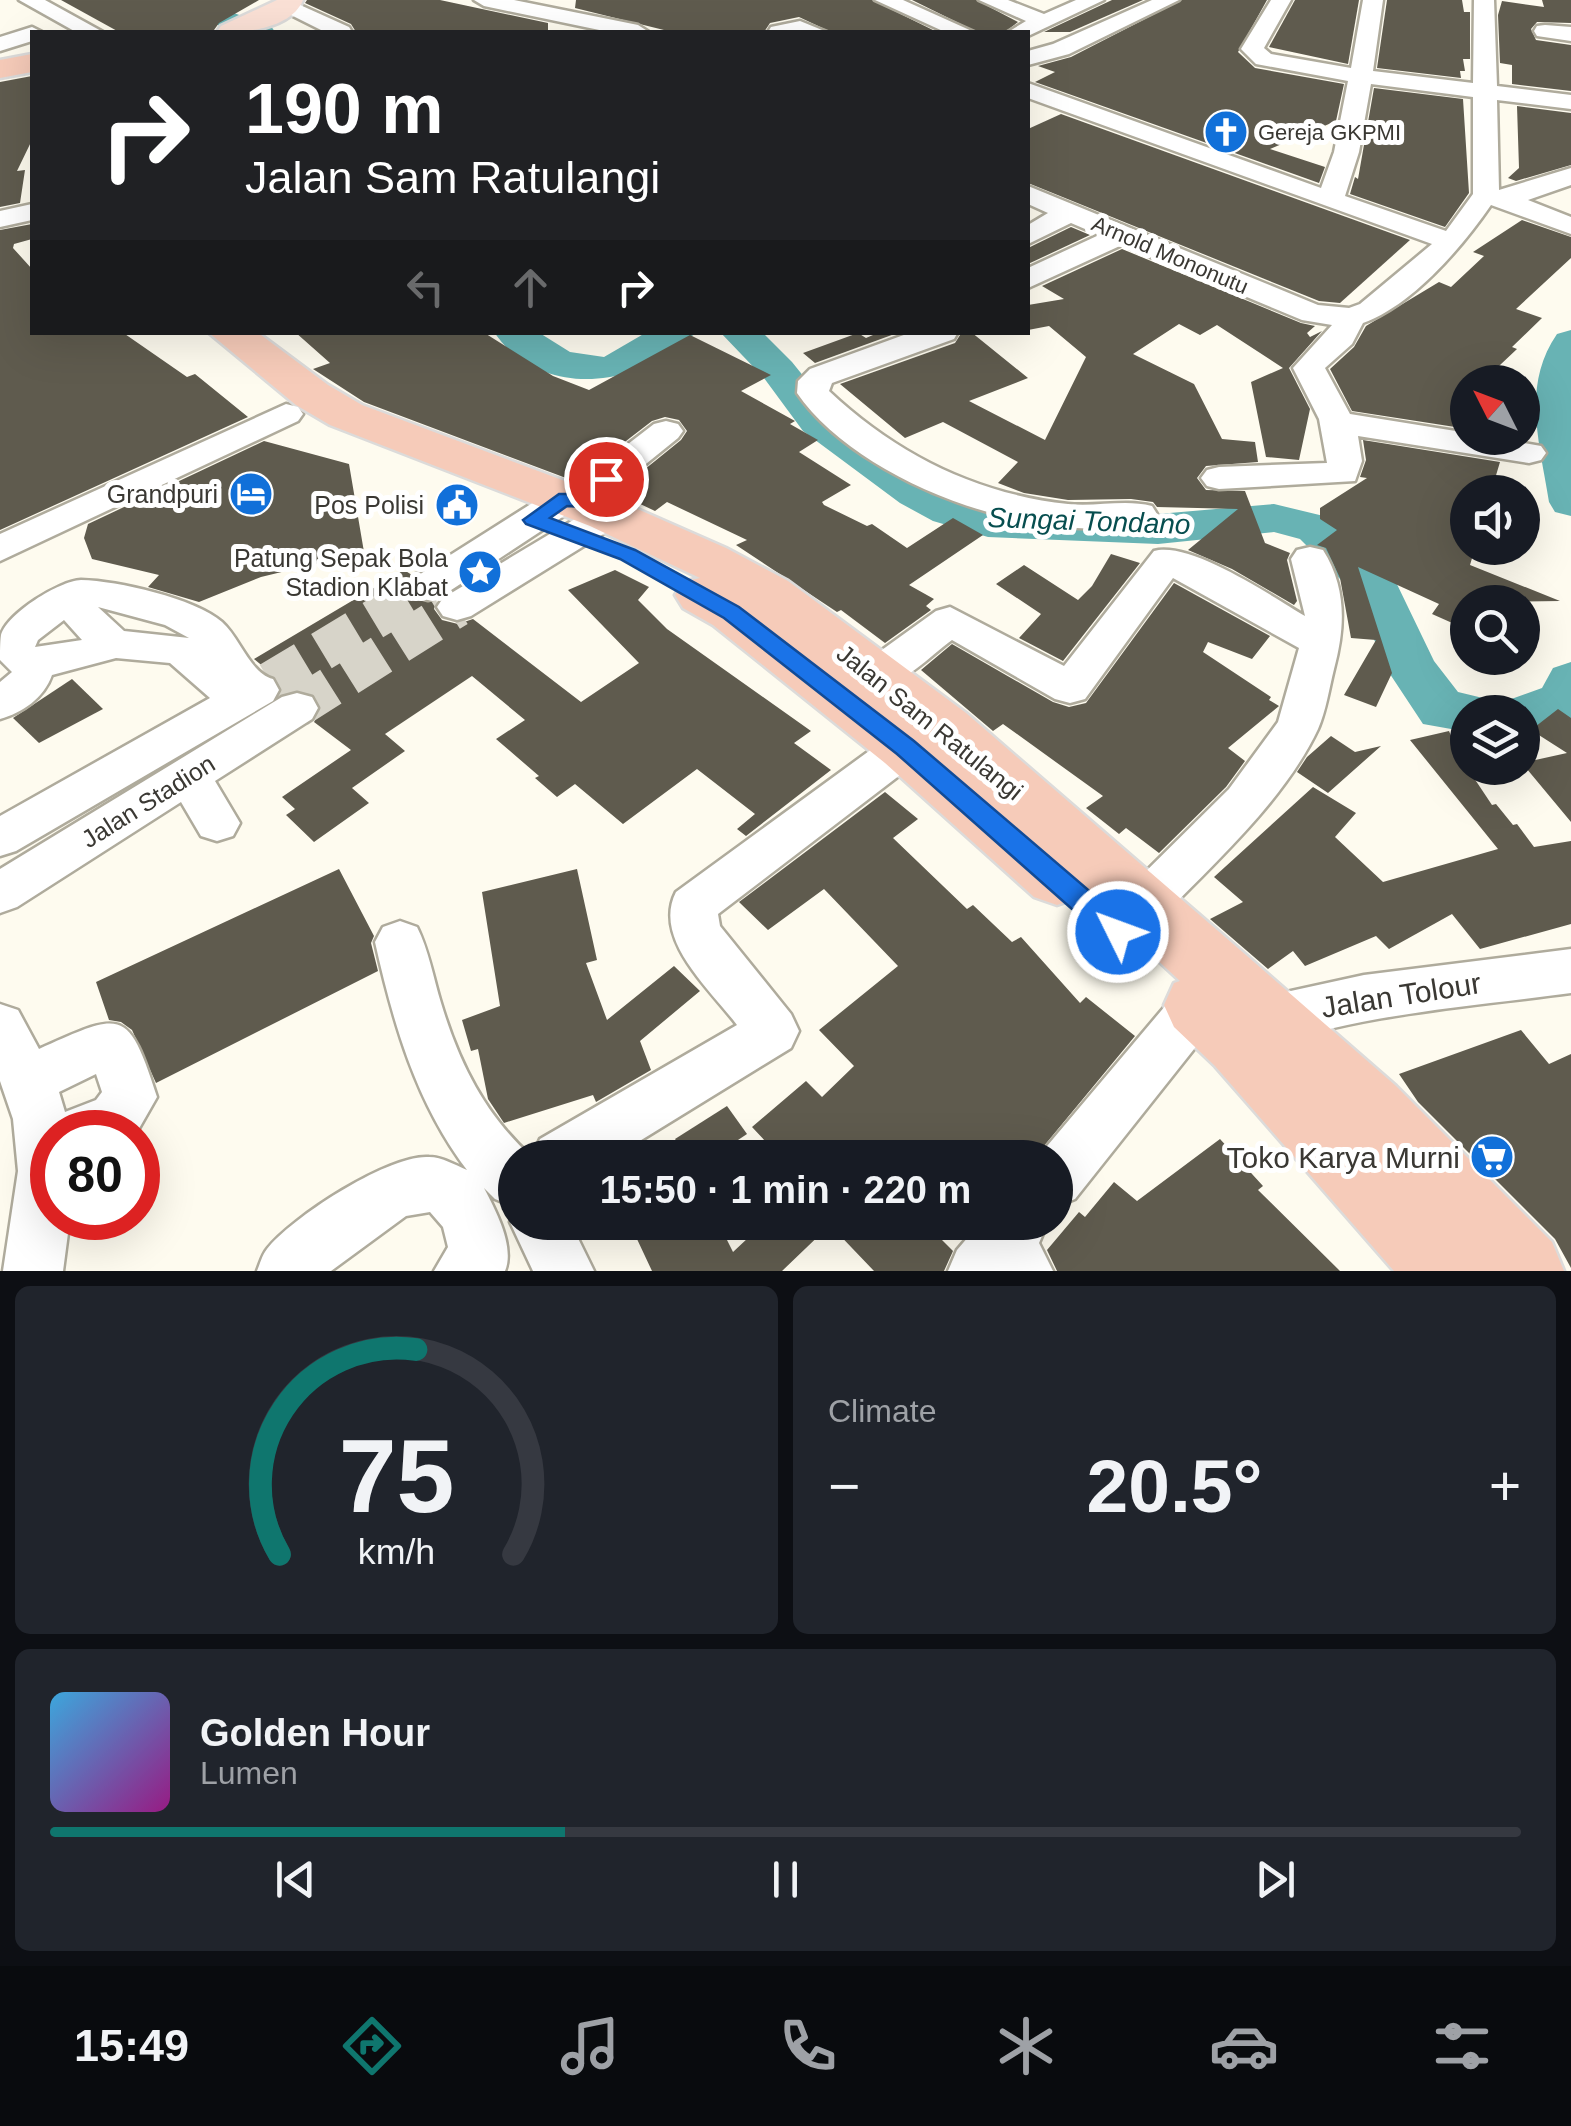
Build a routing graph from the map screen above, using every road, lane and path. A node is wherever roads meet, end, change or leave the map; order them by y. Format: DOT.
graph roads {
  1 [pos="484,0"];
  2 [pos="884,0"];
  3 [pos="989,0"];
  4 [pos="1168,0"];
  5 [pos="1281,0"];
  6 [pos="1373,0"];
  7 [pos="1484,0"];
  8 [pos="1089,1"];
  9 [pos="289,3"];
  10 [pos="22,7"];
  11 [pos="1032,26"];
  12 [pos="46,30"];
  13 [pos="86,30"];
  14 [pos="237,30"];
  15 [pos="337,30"];
  16 [pos="628,30"];
  17 [pos="958,30"];
  18 [pos="1545,31"];
  19 [pos="1571,34"];
  20 [pos="30,35"];
  21 [pos="1079,40"];
  22 [pos="0,44"];
  23 [pos="1030,57"];
  24 [pos="30,63"];
  25 [pos="0,69"];
  26 [pos="1359,76"];
  27 [pos="1030,91"];
  28 [pos="1485,92"];
  29 [pos="1571,102"];
  30 [pos="1571,176"];
  31 [pos="1030,195"];
  32 [pos="1495,197"];
  33 [pos="1330,200"];
  34 [pos="30,212"];
  35 [pos="1070,212"];
  36 [pos="0,219"];
  37 [pos="1571,226"];
  38 [pos="1030,235"];
  39 [pos="1120,236"];
  40 [pos="1452,242"];
  41 [pos="1030,278"];
  42 [pos="1352,316"];
  43 [pos="191,335"];
  44 [pos="232,335"];
  45 [pos="936,335"];
  46 [pos="286,414"];
  47 [pos="1335,422"];
  48 [pos="666,432"];
  49 [pos="1450,440"];
  50 [pos="1219,478"];
  51 [pos="572,514"];
  52 [pos="1139,514"];
  53 [pos="0,549"];
  54 [pos="1310,559"];
  55 [pos="74,593"];
  56 [pos="443,597"];
  57 [pos="1321,643"];
  58 [pos="114,644"];
  59 [pos="36,662"];
  60 [pos="876,676"];
  61 [pos="264,696"];
  62 [pos="0,704"];
  63 [pos="906,748"];
  64 [pos="188,776"];
  65 [pos="217,823"];
  66 [pos="0,838"];
  67 [pos="0,892"];
  68 [pos="1143,906"];
  69 [pos="400,942"];
  70 [pos="1571,970"];
  71 [pos="1232,1010"];
  72 [pos="0,1027"];
  73 [pos="29,1080"];
  74 [pos="45,1110"];
  75 [pos="121,1110"];
  76 [pos="590,1140"];
  77 [pos="1073,1157"];
  78 [pos="498,1163"];
  79 [pos="38,1240"];
  80 [pos="548,1240"];
  81 [pos="33,1271"];
  82 [pos="286,1271"];
  83 [pos="464,1271"];
  84 [pos="564,1271"];
  85 [pos="1448,1271"];
  86 [pos="1523,1271"];
  1 -- 16 [label="street"];
  2 -- 17 [label="street"];
  3 -- 11 [label="street"];
  4 -- 21 [label="street"];
  5 -- 26 [label="street"];
  6 -- 26 [label="street"];
  7 -- 28 [label="street"];
  8 -- 11 [label="street"];
  9 -- 14 [label="main road"];
  9 -- 15 [label="street"];
  10 -- 12 [label="street"];
  10 -- 13 [label="street"];
  11 -- 21 [label="street"];
  18 -- 19 [label="street"];
  20 -- 22 [label="street"];
  21 -- 23 [label="street"];
  24 -- 25 [label="highway"];
  26 -- 28 [label="street"];
  26 -- 33 [label="street"];
  27 -- 33 [label="street"];
  28 -- 29 [label="street"];
  28 -- 32 [label="street"];
  30 -- 32 [label="street"];
  31 -- 35 [label="street, Arnold Mononutu"];
  32 -- 37 [label="street"];
  32 -- 40 [label="street"];
  33 -- 40 [label="street"];
  34 -- 36 [label="street"];
  35 -- 38 [label="street"];
  35 -- 39 [label="street, Arnold Mononutu"];
  39 -- 41 [label="street"];
  39 -- 42 [label="street, Arnold Mononutu"];
  40 -- 42 [label="street"];
  42 -- 47 [label="street"];
  43 -- 46 [label="highway"];
  44 -- 51 [label="highway, Jalan Sam Ratulangi"];
  45 -- 52 [label="street"];
  46 -- 51 [label="highway"];
  46 -- 53 [label="street"];
  47 -- 49 [label="street"];
  47 -- 50 [label="street"];
  48 -- 51 [label="street"];
  51 -- 56 [label="street"];
  51 -- 60 [label="highway, Jalan Sam Ratulangi"];
  51 -- 63 [label="highway"];
  54 -- 57 [label="street"];
  55 -- 58 [label="street"];
  55 -- 59 [label="street"];
  55 -- 61 [label="street"];
  57 -- 60 [label="street"];
  57 -- 68 [label="street"];
  58 -- 59 [label="street"];
  58 -- 61 [label="street"];
  59 -- 62 [label="street"];
  60 -- 68 [label="highway, Jalan Sam Ratulangi"];
  61 -- 64 [label="street, Jalan Stadion"];
  61 -- 66 [label="street, Jalan Stadion"];
  63 -- 71 [label="highway"];
  63 -- 76 [label="street"];
  64 -- 65 [label="street"];
  64 -- 67 [label="street, Jalan Stadion"];
  68 -- 71 [label="highway, Jalan Sam Ratulangi"];
  69 -- 78 [label="street"];
  70 -- 71 [label="street, Jalan Tolour"];
  71 -- 77 [label="street"];
  71 -- 85 [label="highway"];
  71 -- 86 [label="highway, Jalan Sam Ratulangi"];
  72 -- 73 [label="street"];
  73 -- 74 [label="street"];
  73 -- 75 [label="street"];
  79 -- 81 [label="street"];
  80 -- 84 [label="street"];
  82 -- 83 [label="street"];
}
